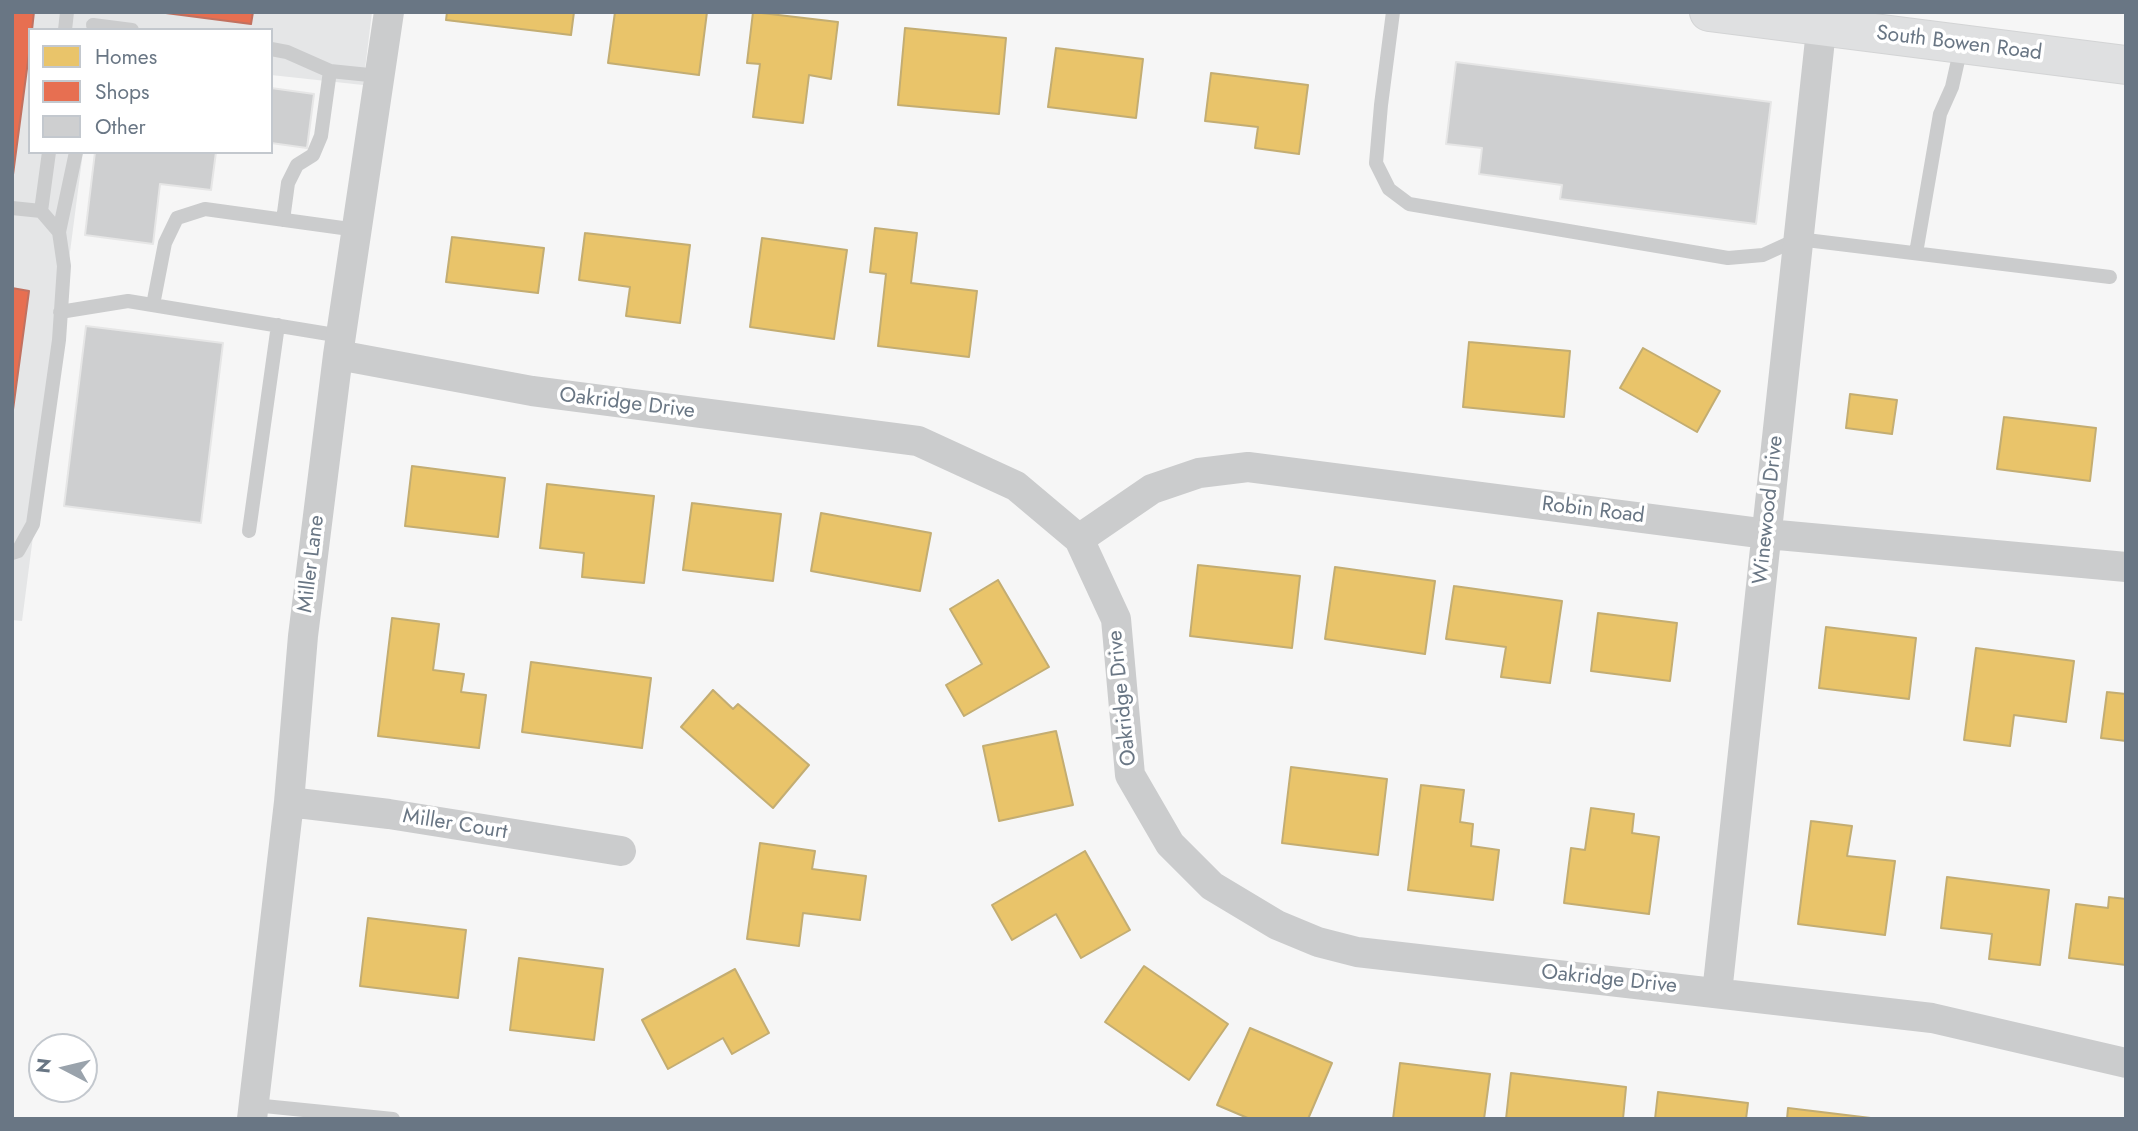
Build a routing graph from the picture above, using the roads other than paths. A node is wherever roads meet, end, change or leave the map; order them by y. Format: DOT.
graph roads {
  1 [pos="389,12"];
  2 [pos="1393,12"];
  3 [pos="1727,13"];
  4 [pos="1822,20"];
  5 [pos="93,22"];
  6 [pos="122,28"];
  7 [pos="1962,44"];
  8 [pos="273,49"];
  9 [pos="2126,65"];
  10 [pos="330,71"];
  11 [pos="379,76"];
  12 [pos="49,154"];
  13 [pos="76,154"];
  14 [pos="12,208"];
  15 [pos="41,211"];
  16 [pos="284,220"];
  17 [pos="357,230"];
  18 [pos="59,232"];
  19 [pos="1798,239"];
  20 [pos="1916,253"];
  21 [pos="2110,277"];
  22 [pos="153,305"];
  23 [pos="60,312"];
  24 [pos="278,326"];
  25 [pos="340,345"];
  26 [pos="249,531"];
  27 [pos="1767,534"];
  28 [pos="1079,539"];
  29 [pos="12,552"];
  30 [pos="2126,567"];
  31 [pos="289,802"];
  32 [pos="621,851"];
  33 [pos="1717,993"];
  34 [pos="2126,1063"];
  35 [pos="253,1112"];
  36 [pos="393,1119"];
  1 -- 11 [label="street, Miller Lane"];
  2 -- 19 [label="lane"];
  3 -- 4 [label="main road, South Bowen Road"];
  4 -- 7 [label="main road, South Bowen Road"];
  4 -- 19 [label="street, Winewood Drive"];
  5 -- 6 [label="lane"];
  7 -- 9 [label="main road, South Bowen Road"];
  7 -- 20 [label="lane"];
  8 -- 10 [label="lane"];
  10 -- 11 [label="lane"];
  10 -- 16 [label="lane"];
  11 -- 17 [label="street, Miller Lane"];
  12 -- 15 [label="lane"];
  13 -- 18 [label="lane"];
  14 -- 15 [label="lane"];
  15 -- 18 [label="lane"];
  16 -- 17 [label="lane"];
  16 -- 22 [label="lane"];
  17 -- 25 [label="street, Miller Lane"];
  18 -- 23 [label="lane"];
  19 -- 20 [label="lane"];
  19 -- 27 [label="street, Winewood Drive"];
  20 -- 21 [label="lane"];
  22 -- 23 [label="lane"];
  22 -- 24 [label="lane"];
  23 -- 29 [label="lane"];
  24 -- 25 [label="lane"];
  24 -- 26 [label="lane"];
  25 -- 28 [label="street, Oakridge Drive"];
  25 -- 31 [label="street, Miller Lane"];
  27 -- 28 [label="street, Robin Road"];
  27 -- 30 [label="street, Robin Road"];
  27 -- 33 [label="street, Winewood Drive"];
  28 -- 33 [label="street, Oakridge Drive"];
  31 -- 32 [label="street, Miller Court"];
  31 -- 35 [label="street, Miller Lane"];
  33 -- 34 [label="street, Oakridge Drive"];
  35 -- 36 [label="lane"];
}
